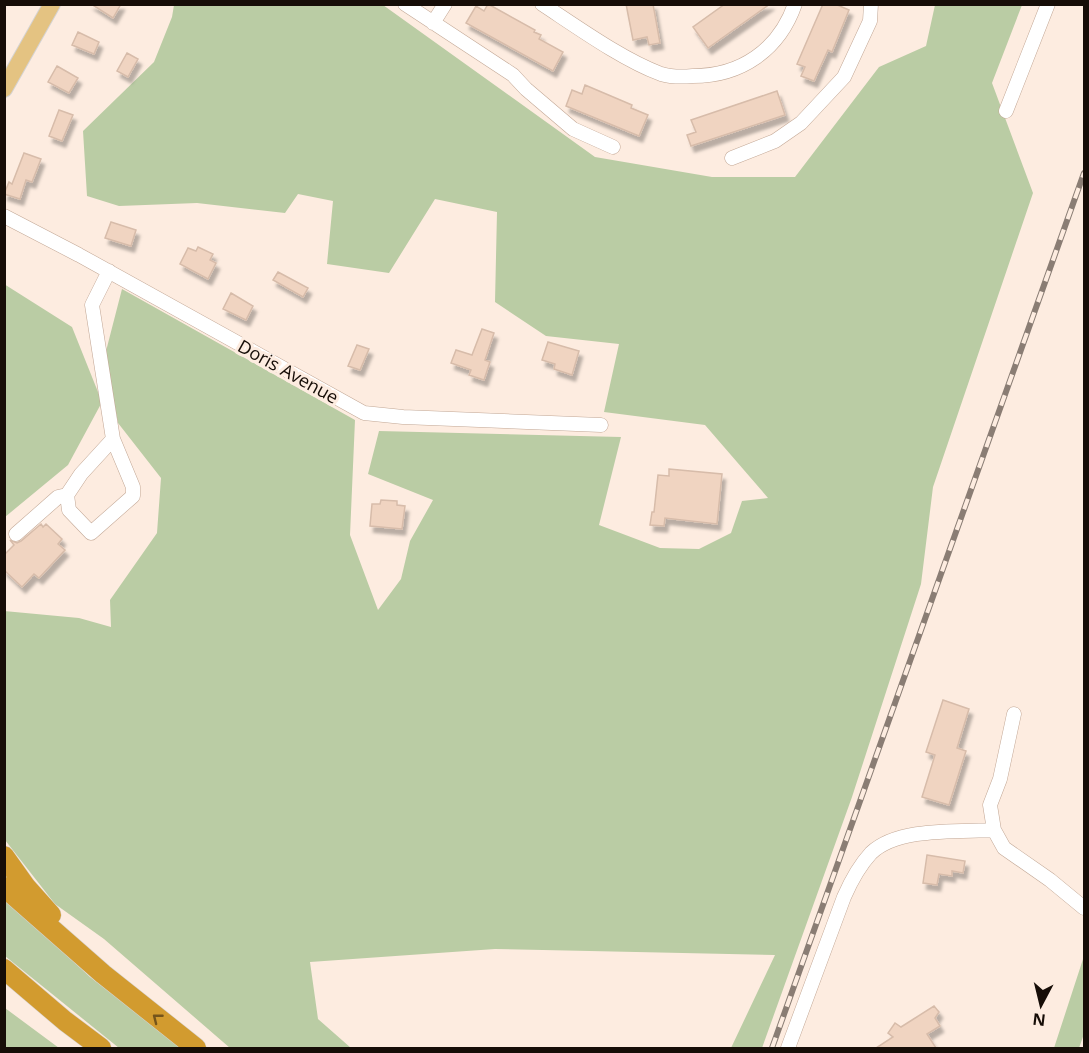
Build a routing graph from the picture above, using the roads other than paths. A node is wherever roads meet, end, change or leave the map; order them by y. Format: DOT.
graph roads {
  1 [pos="52,4"];
  2 [pos="405,4"];
  3 [pos="445,4"];
  4 [pos="542,4"];
  5 [pos="795,4"];
  6 [pos="871,4"];
  7 [pos="1048,4"];
  8 [pos="557,8"];
  9 [pos="433,23"];
  10 [pos="4,89"];
  11 [pos="1006,111"];
  12 [pos="613,147"];
  13 [pos="732,158"];
  14 [pos="4,216"];
  15 [pos="109,271"];
  16 [pos="601,425"];
  17 [pos="113,439"];
  18 [pos="67,495"];
  19 [pos="16,534"];
  20 [pos="1014,714"];
  21 [pos="994,830"];
  22 [pos="4,856"];
  23 [pos="4,887"];
  24 [pos="1084,908"];
  25 [pos="4,969"];
  26 [pos="4,985"];
  27 [pos="130,997"];
  28 [pos="65,1021"];
  29 [pos="101,1048"];
  30 [pos="196,1048"];
  31 [pos="788,1048"];
  1 -- 10 [label="main road"];
  2 -- 9 [label="street"];
  3 -- 9 [label="street"];
  4 -- 8 [label="street"];
  5 -- 8 [label="street"];
  6 -- 13 [label="street"];
  7 -- 11 [label="street"];
  9 -- 12 [label="street"];
  14 -- 15 [label="street, Doris Avenue"];
  15 -- 16 [label="street, Doris Avenue"];
  15 -- 17 [label="street"];
  17 -- 18 [label="street"];
  17 -- 18 [label="street"];
  18 -- 19 [label="street"];
  20 -- 21 [label="street"];
  21 -- 24 [label="street"];
  21 -- 31 [label="street"];
  22 -- 27 [label="highway"];
  23 -- 27 [label="highway"];
  25 -- 28 [label="highway"];
  26 -- 28 [label="highway"];
  30 -- 27 [label="highway, one-way"];
  28 -- 29 [label="highway"];
}
